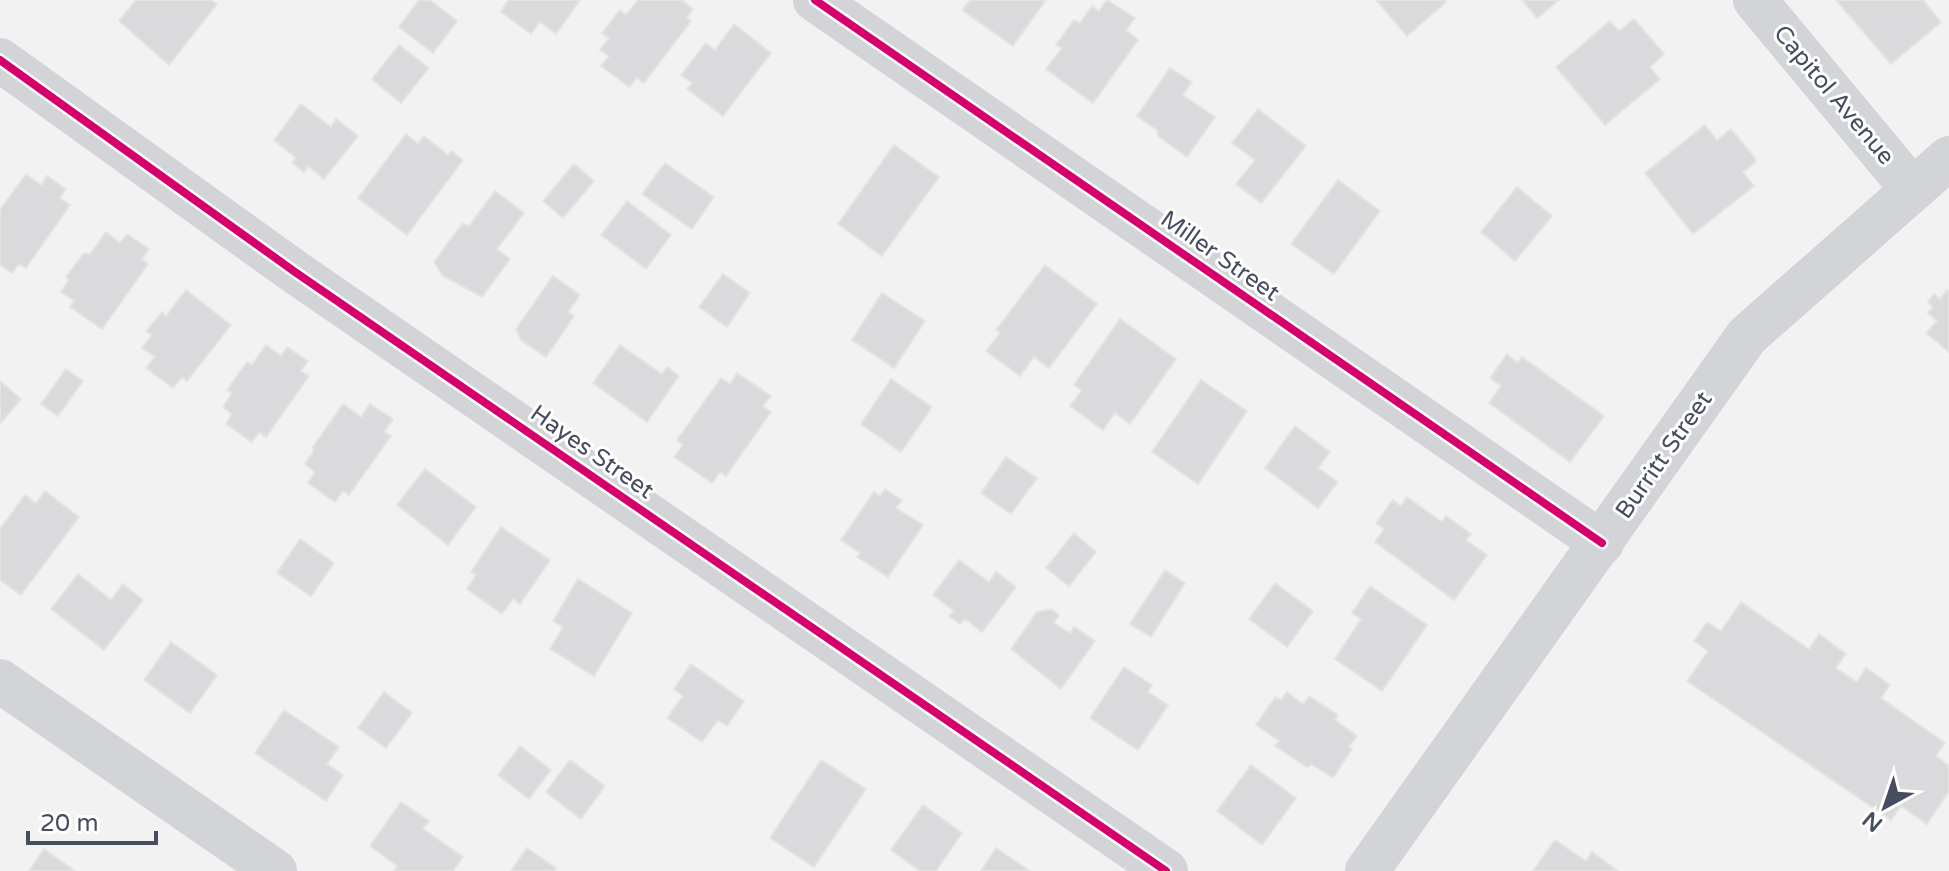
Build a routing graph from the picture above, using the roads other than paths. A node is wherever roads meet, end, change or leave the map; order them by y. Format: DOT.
graph roads {
  1 [pos="815,0"];
  2 [pos="1755,0"];
  3 [pos="0,60"];
  4 [pos="1937,173"];
  5 [pos="1602,543"];
  6 [pos="0,681"];
  7 [pos="275,871"];
  8 [pos="1166,871"];
  9 [pos="1367,871"];
  1 -- 5 [label="street, Miller Street"];
  2 -- 4 [label="street, Capitol Avenue"];
  3 -- 8 [label="street, Hayes Street"];
  4 -- 5 [label="street, Burritt Street"];
  5 -- 9 [label="street, Burritt Street"];
  6 -- 7 [label="street"];
}
